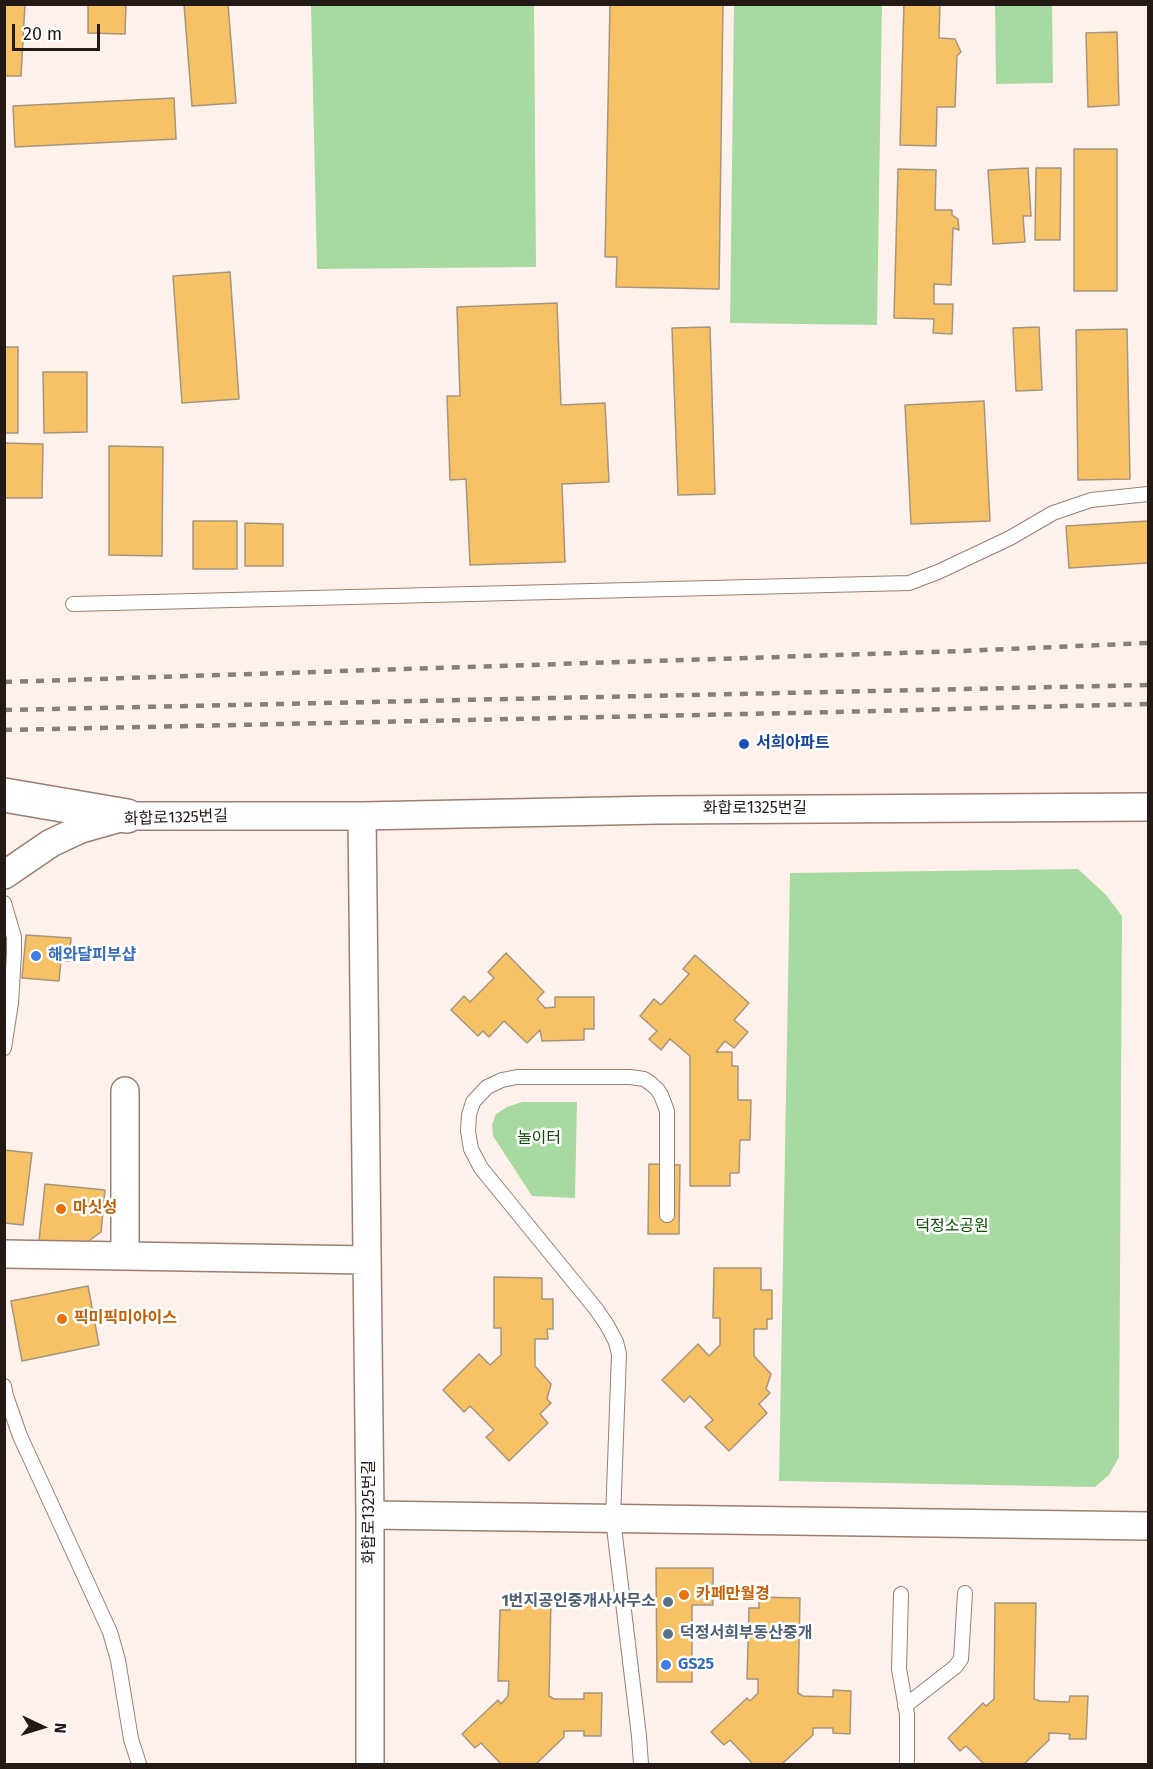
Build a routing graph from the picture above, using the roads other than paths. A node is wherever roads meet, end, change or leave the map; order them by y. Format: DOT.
graph roads {
  1 [pos="1149,494"];
  2 [pos="73,604"];
  3 [pos="4,795"];
  4 [pos="1149,807"];
  5 [pos="127,816"];
  6 [pos="362,816"];
  7 [pos="4,875"];
  8 [pos="4,903"];
  9 [pos="4,1048"];
  10 [pos="125,1091"];
  11 [pos="667,1215"];
  12 [pos="4,1254"];
  13 [pos="125,1256"];
  14 [pos="367,1260"];
  15 [pos="4,1386"];
  16 [pos="370,1515"];
  17 [pos="613,1519"];
  18 [pos="1149,1526"];
  19 [pos="965,1593"];
  20 [pos="900,1594"];
  21 [pos="905,1706"];
  22 [pos="139,1764"];
  23 [pos="370,1764"];
  24 [pos="641,1764"];
  25 [pos="907,1764"];
  1 -- 2 [label="lane"];
  3 -- 5 [label="main road"];
  4 -- 6 [label="street, 화합로1325번길"];
  5 -- 6 [label="street, 화합로1325번길"];
  5 -- 7 [label="street, 화합로1325번길"];
  6 -- 14 [label="street, 화합로1325번길"];
  8 -- 9 [label="lane"];
  10 -- 13 [label="street"];
  11 -- 17 [label="lane"];
  12 -- 13 [label="street"];
  13 -- 14 [label="street"];
  14 -- 16 [label="street, 화합로1325번길"];
  15 -- 22 [label="lane"];
  16 -- 17 [label="street"];
  16 -- 23 [label="street, 화합로1325번길"];
  17 -- 18 [label="street"];
  17 -- 24 [label="lane"];
  19 -- 21 [label="lane"];
  20 -- 21 [label="lane"];
  21 -- 25 [label="lane"];
}
